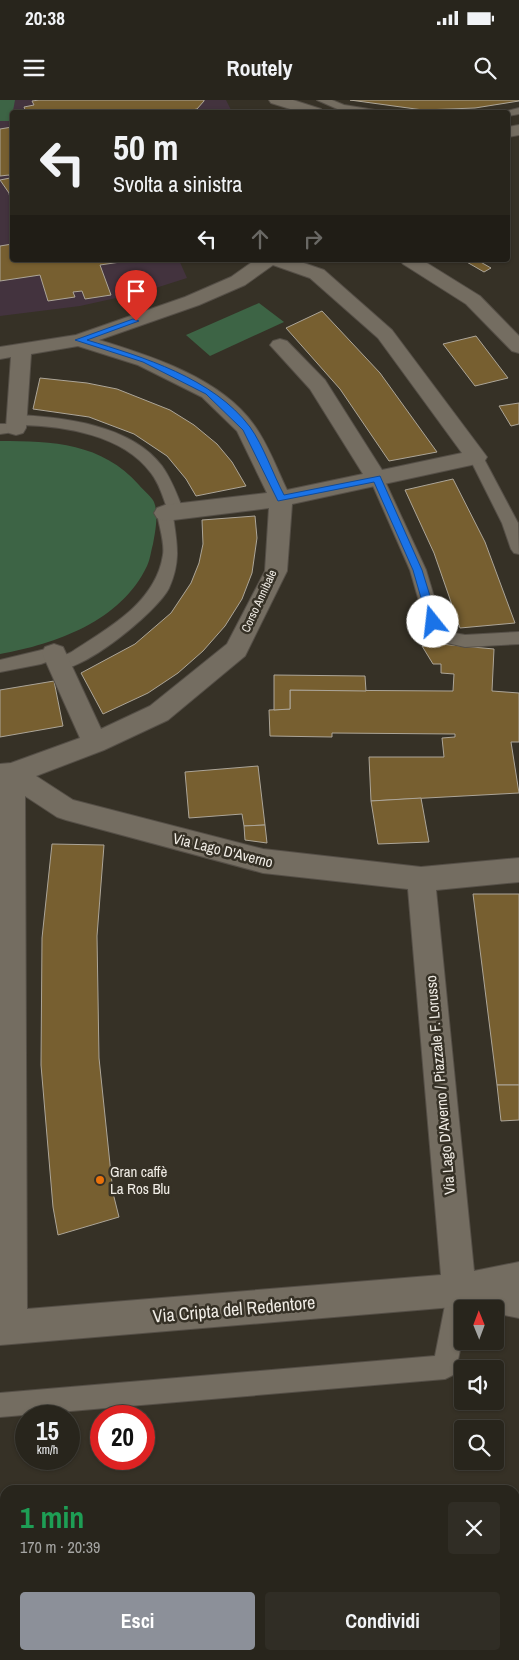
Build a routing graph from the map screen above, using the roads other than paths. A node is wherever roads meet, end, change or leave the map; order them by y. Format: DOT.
graph roads {
  1 [pos="322,100"];
  2 [pos="283,101"];
  3 [pos="309,110"];
  4 [pos="356,110"];
  5 [pos="264,262"];
  6 [pos="282,262"];
  7 [pos="412,262"];
  8 [pos="79,340"];
  9 [pos="280,345"];
  10 [pos="519,347"];
  11 [pos="22,348"];
  12 [pos="0,353"];
  13 [pos="10,426"];
  14 [pos="476,456"];
  15 [pos="377,479"];
  16 [pos="281,499"];
  17 [pos="170,513"];
  18 [pos="519,549"];
  19 [pos="519,638"];
  20 [pos="57,659"];
  21 [pos="0,666"];
  22 [pos="95,743"];
  23 [pos="6,775"];
  24 [pos="519,870"];
  25 [pos="421,879"];
  26 [pos="519,1279"];
  27 [pos="459,1290"];
  28 [pos="519,1301"];
  29 [pos="5,1328"];
  30 [pos="0,1405"];
  1 -- 4 [label="lane"];
  2 -- 3 [label="street"];
  5 -- 8 [label="street"];
  6 -- 14 [label="street"];
  7 -- 10 [label="street"];
  8 -- 11 [label="street"];
  8 -- 16 [label="street"];
  9 -- 15 [label="street"];
  11 -- 12 [label="street"];
  11 -- 13 [label="street"];
  13 -- 17 [label="lane"];
  14 -- 15 [label="street"];
  14 -- 18 [label="lane"];
  15 -- 16 [label="street"];
  15 -- 19 [label="lane"];
  16 -- 17 [label="street"];
  16 -- 22 [label="street, Corso Annibale"];
  17 -- 20 [label="lane"];
  20 -- 21 [label="lane"];
  20 -- 22 [label="street"];
  22 -- 23 [label="street, Corso Annibale"];
  23 -- 25 [label="street, Via Lago D'Averno"];
  23 -- 29 [label="street, Via Cripta del Redentore"];
  24 -- 25 [label="street, Via Lago D'Averno"];
  25 -- 27 [label="street, Via Lago D'Averno / Piazzale F. Lorusso"];
  26 -- 27 [label="street"];
  27 -- 28 [label="street"];
  27 -- 29 [label="street, Via Cripta del Redentore"];
  27 -- 30 [label="lane"];
}
